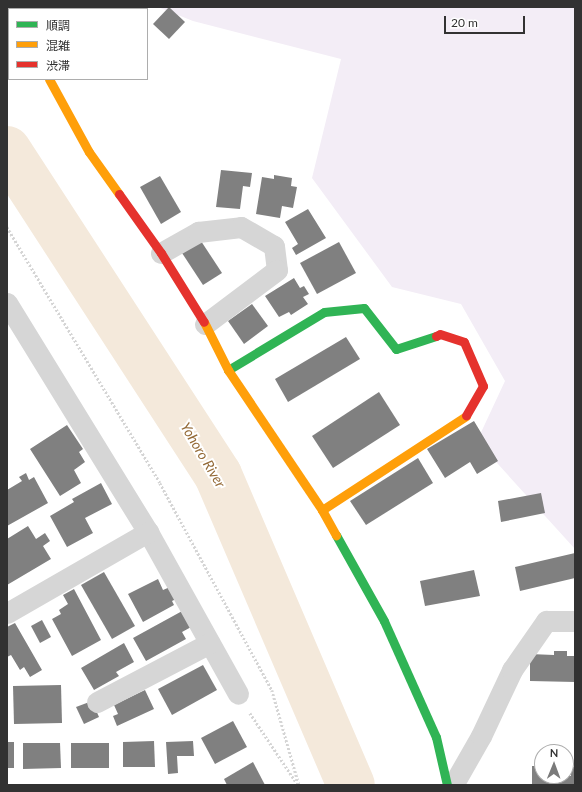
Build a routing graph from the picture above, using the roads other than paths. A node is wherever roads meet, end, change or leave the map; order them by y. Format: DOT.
graph roads {
  1 [pos="50,80"];
  2 [pos="161,253"];
  3 [pos="7,303"];
  4 [pos="205,324"];
  5 [pos="228,370"];
  6 [pos="322,510"];
  7 [pos="148,532"];
  8 [pos="7,613"];
  9 [pos="575,621"];
  10 [pos="210,643"];
  11 [pos="238,694"];
  12 [pos="97,702"];
  13 [pos="447,785"];
  14 [pos="453,785"];
  1 -- 2 [label="street"];
  2 -- 4 [label="street"];
  2 -- 4 [label="street"];
  3 -- 7 [label="street"];
  4 -- 5 [label="street"];
  5 -- 6 [label="street"];
  5 -- 6 [label="street"];
  6 -- 13 [label="street"];
  7 -- 8 [label="street"];
  7 -- 10 [label="street"];
  9 -- 14 [label="street"];
  10 -- 11 [label="street"];
  10 -- 12 [label="street"];
}
